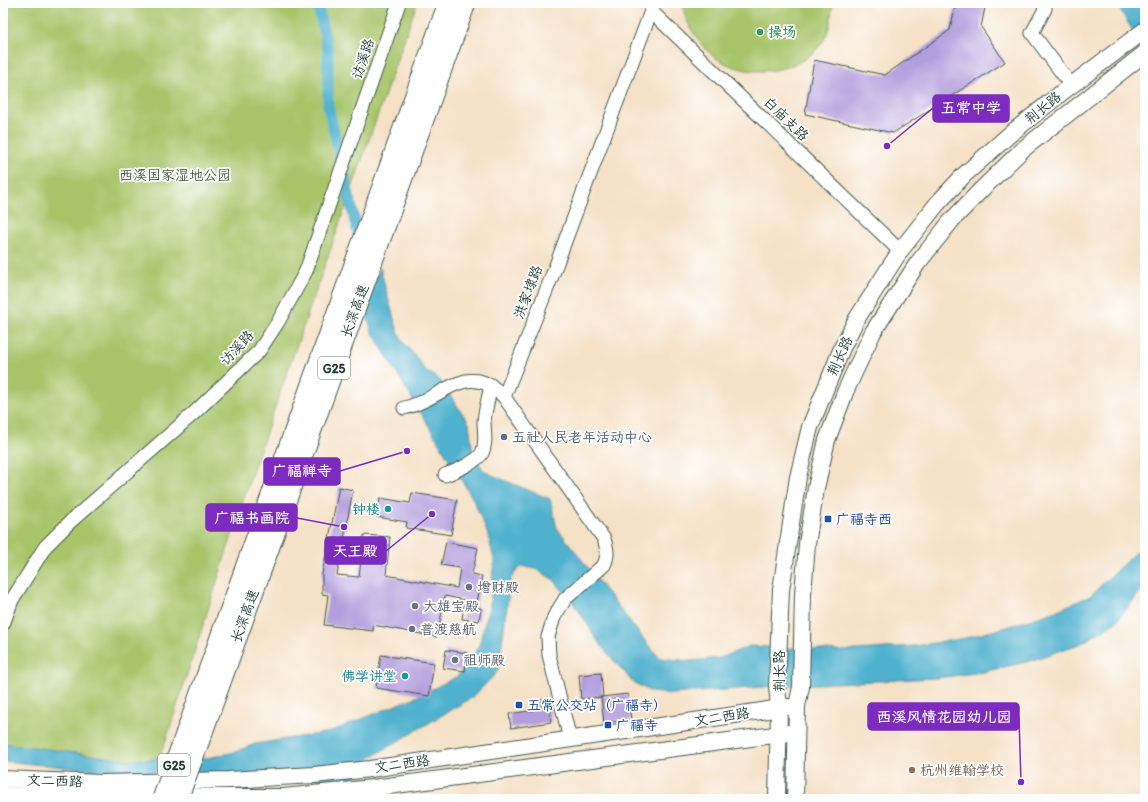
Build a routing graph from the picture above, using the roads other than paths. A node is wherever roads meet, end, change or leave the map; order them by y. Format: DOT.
graph roads {
  1 [pos="399,3"];
  2 [pos="448,3"];
  3 [pos="466,3"];
  4 [pos="1045,3"];
  5 [pos="652,7"];
  6 [pos="1145,30"];
  7 [pos="1145,53"];
  8 [pos="1071,85"];
  9 [pos="900,251"];
  10 [pos="491,385"];
  11 [pos="504,397"];
  12 [pos="409,407"];
  13 [pos="449,473"];
  14 [pos="3,624"];
  15 [pos="798,706"];
  16 [pos="779,708"];
  17 [pos="194,732"];
  18 [pos="797,732"];
  19 [pos="778,734"];
  20 [pos="570,739"];
  21 [pos="3,779"];
  22 [pos="3,795"];
  23 [pos="29,797"];
  24 [pos="282,798"];
  25 [pos="162,799"];
  26 [pos="178,799"];
  27 [pos="777,799"];
  28 [pos="795,799"];
  1 -- 14 [label="street, 访溪路"];
  2 -- 17 [label="highway, 长深高速 / G25"];
  3 -- 17 [label="highway, 长深高速 / G25"];
  4 -- 8 [label="street"];
  5 -- 9 [label="street, 白庙支路"];
  5 -- 11 [label="street, 洪家埭路"];
  6 -- 8 [label="main road, 荆长路"];
  7 -- 15 [label="main road, 荆长路"];
  8 -- 9 [label="main road, 荆长路"];
  9 -- 16 [label="main road, 荆长路"];
  10 -- 11 [label="street"];
  10 -- 12 [label="street"];
  10 -- 13 [label="street"];
  11 -- 20 [label="street"];
  15 -- 16 [label="main road, 文二西路"];
  15 -- 18 [label="main road, 荆长路"];
  16 -- 19 [label="main road, 荆长路"];
  16 -- 20 [label="main road, 文二西路"];
  17 -- 25 [label="highway, 长深高速 / G25, bridge"];
  17 -- 26 [label="highway, 长深高速 / G25, bridge"];
  18 -- 19 [label="main road, 文二西路"];
  18 -- 28 [label="main road, 荆长路"];
  19 -- 24 [label="main road, 文二西路"];
  19 -- 27 [label="main road, 荆长路"];
  20 -- 21 [label="main road, 文二西路"];
  22 -- 23 [label="main road, 文二西路"];
  23 -- 24 [label="main road, 文二西路"];
}
